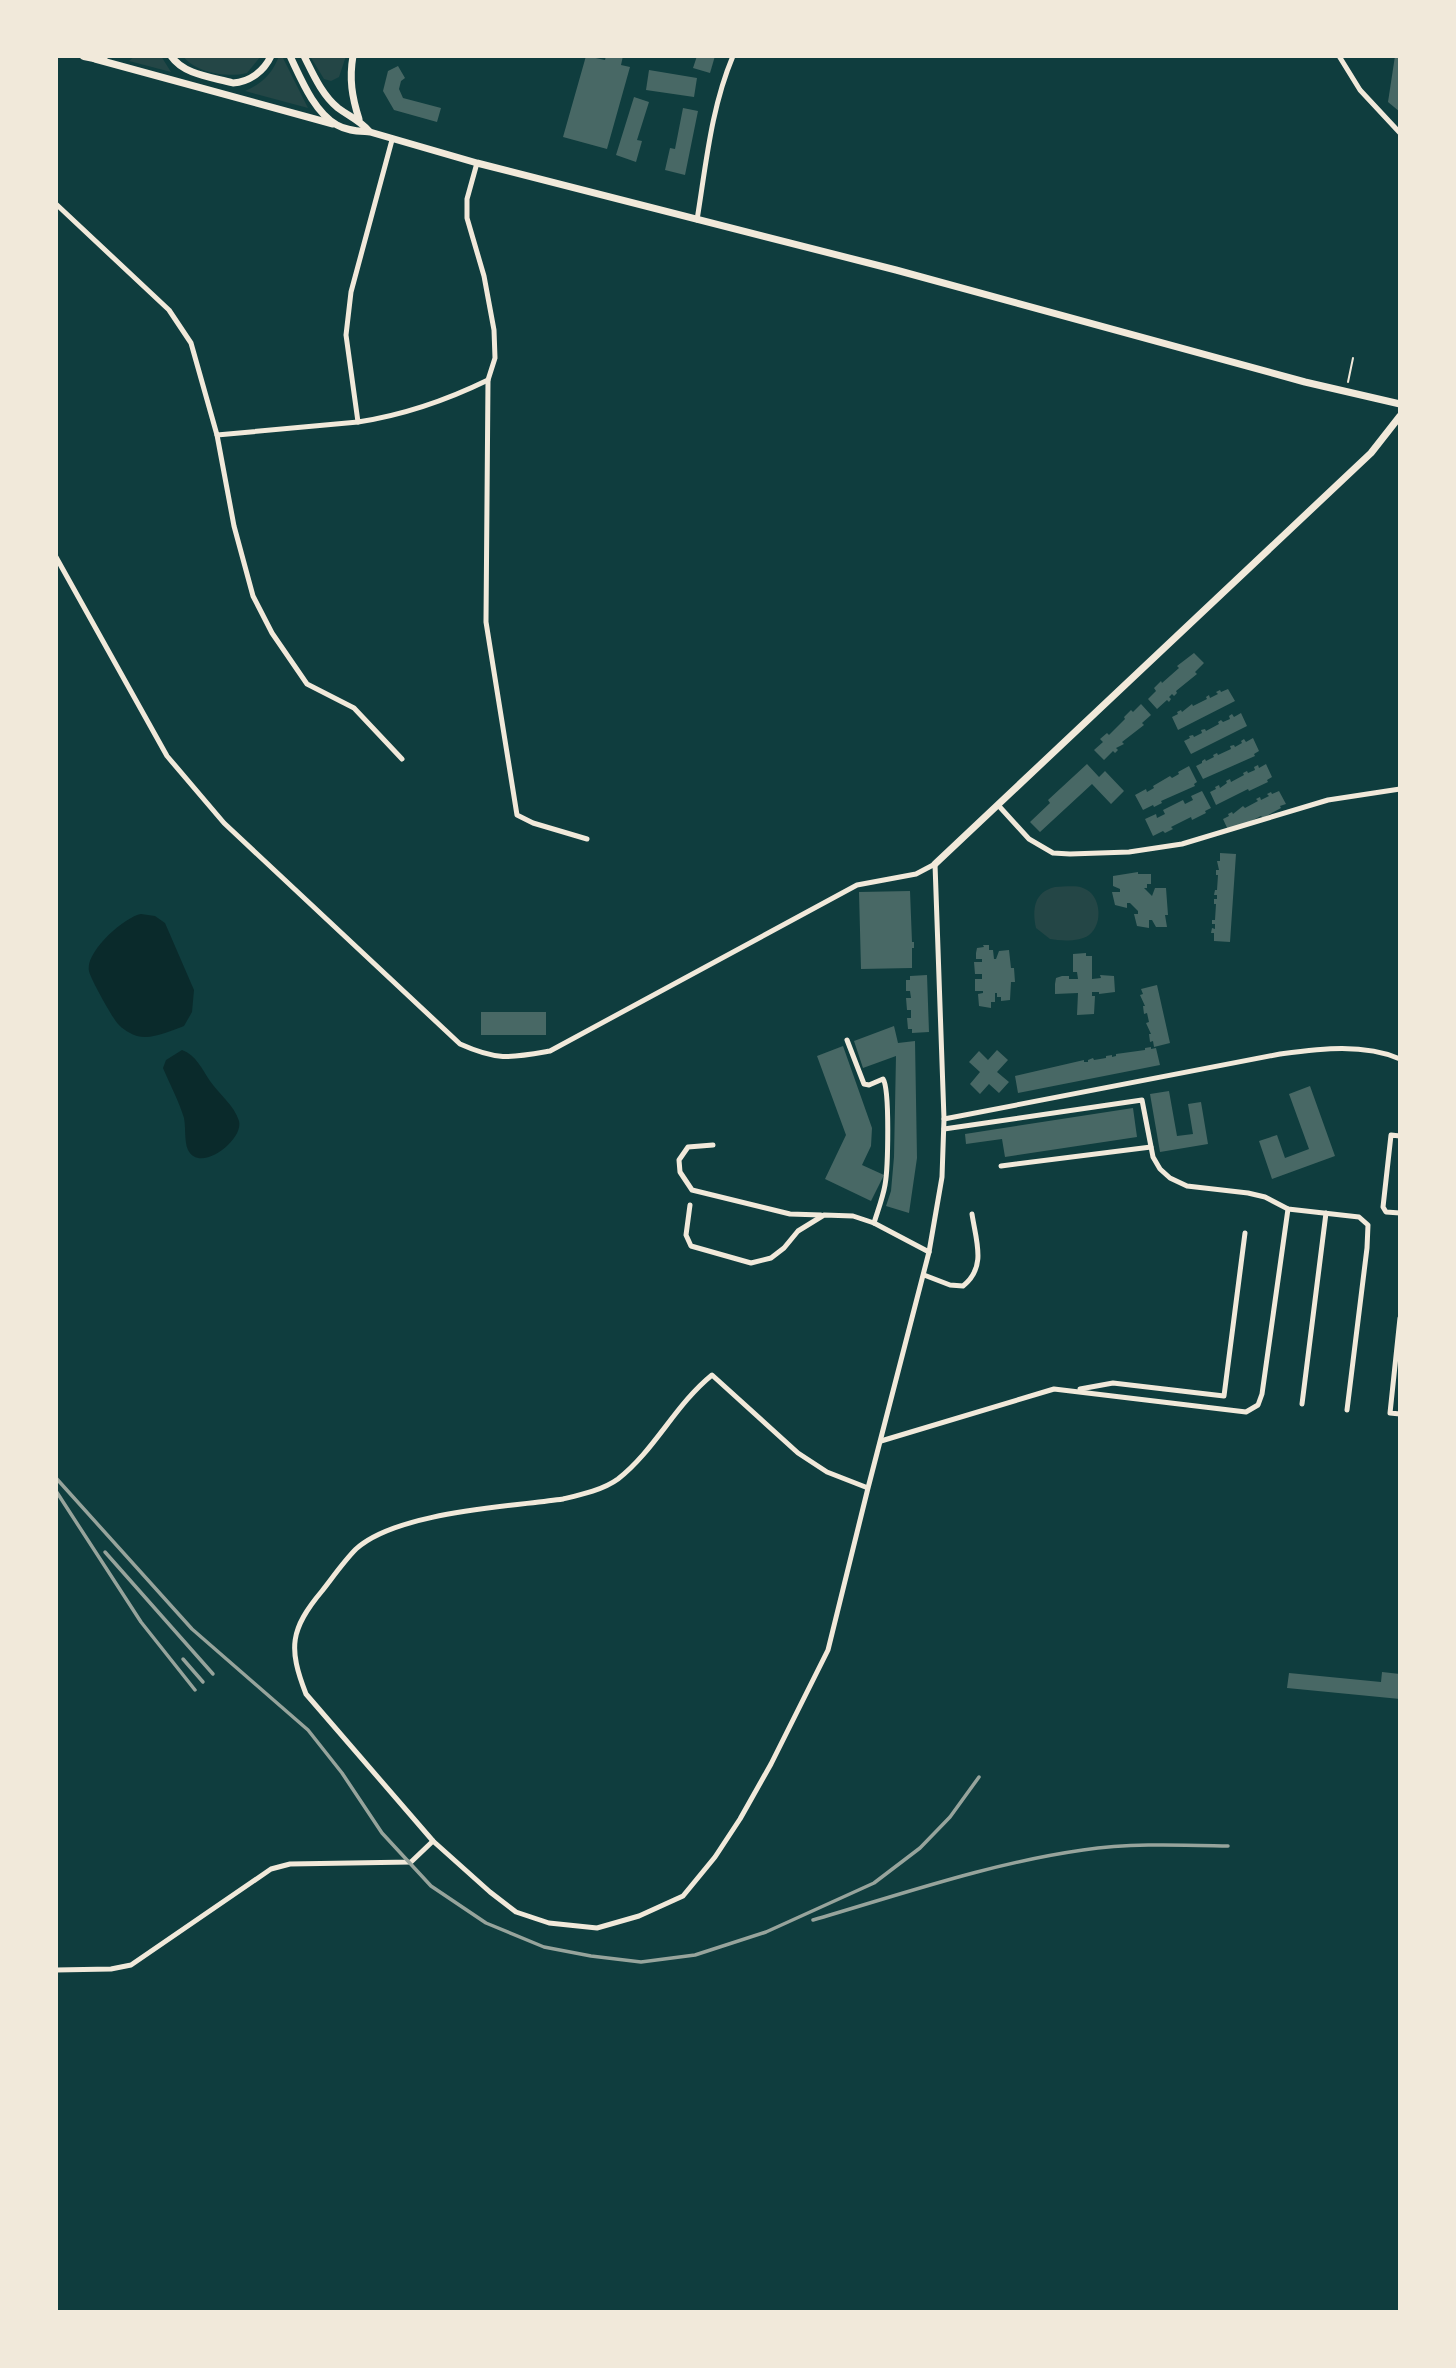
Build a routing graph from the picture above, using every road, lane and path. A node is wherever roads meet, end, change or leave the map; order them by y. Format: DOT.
graph roads {
  1 [pos="83,56"];
  2 [pos="104,56"];
  3 [pos="171,56"];
  4 [pos="271,56"];
  5 [pos="290,56"];
  6 [pos="304,56"];
  7 [pos="353,56"];
  8 [pos="733,56"];
  9 [pos="1339,56"];
  10 [pos="94,58"];
  11 [pos="359,119"];
  12 [pos="337,125"];
  13 [pos="370,132"];
  14 [pos="1400,133"];
  15 [pos="392,140"];
  16 [pos="477,163"];
  17 [pos="56,204"];
  18 [pos="697,220"];
  19 [pos="1353,358"];
  20 [pos="488,380"];
  21 [pos="1346,390"];
  22 [pos="1400,404"];
  23 [pos="1400,416"];
  24 [pos="358,422"];
  25 [pos="217,435"];
  26 [pos="56,557"];
  27 [pos="402,759"];
  28 [pos="1400,789"];
  29 [pos="998,805"];
  30 [pos="587,839"];
  31 [pos="935,864"];
  32 [pos="847,1040"];
  33 [pos="1400,1061"];
  34 [pos="944,1119"];
  35 [pos="944,1129"];
  36 [pos="1400,1136"];
  37 [pos="713,1145"];
  38 [pos="1152,1147"];
  39 [pos="1001,1166"];
  40 [pos="690,1205"];
  41 [pos="1288,1209"];
  42 [pos="1326,1213"];
  43 [pos="1400,1213"];
  44 [pos="972,1214"];
  45 [pos="824,1215"];
  46 [pos="874,1223"];
  47 [pos="1245,1233"];
  48 [pos="929,1252"];
  49 [pos="923,1275"];
  50 [pos="1400,1318"];
  51 [pos="1072,1390"];
  52 [pos="1302,1404"];
  53 [pos="1347,1410"];
  54 [pos="1400,1414"];
  55 [pos="881,1441"];
  56 [pos="868,1488"];
  57 [pos="433,1840"];
  58 [pos="56,1970"];
  1 -- 10 [label="main road"];
  2 -- 10 [label="main road"];
  3 -- 4 [label="main road"];
  5 -- 12 [label="main road"];
  6 -- 11 [label="main road"];
  7 -- 11 [label="main road"];
  8 -- 18 [label="street"];
  9 -- 14 [label="street"];
  10 -- 12 [label="main road"];
  11 -- 13 [label="main road"];
  12 -- 13 [label="main road"];
  13 -- 15 [label="main road"];
  15 -- 16 [label="main road"];
  15 -- 24 [label="street"];
  16 -- 18 [label="main road"];
  16 -- 20 [label="street"];
  17 -- 25 [label="street"];
  18 -- 22 [label="main road"];
  19 -- 21 [label="path"];
  20 -- 24 [label="street"];
  20 -- 30 [label="street"];
  23 -- 29 [label="main road"];
  24 -- 25 [label="street"];
  25 -- 27 [label="street"];
  26 -- 31 [label="street"];
  28 -- 29 [label="street"];
  29 -- 31 [label="main road"];
  31 -- 34 [label="street"];
  32 -- 46 [label="street"];
  33 -- 34 [label="street"];
  34 -- 35 [label="street"];
  35 -- 38 [label="street"];
  35 -- 48 [label="street"];
  36 -- 43 [label="street"];
  37 -- 45 [label="street"];
  38 -- 39 [label="street"];
  38 -- 41 [label="street"];
  40 -- 45 [label="street"];
  41 -- 42 [label="street"];
  41 -- 51 [label="street"];
  42 -- 52 [label="street"];
  42 -- 53 [label="street"];
  44 -- 49 [label="street"];
  45 -- 46 [label="street"];
  46 -- 48 [label="street"];
  47 -- 51 [label="street"];
  48 -- 49 [label="street"];
  49 -- 55 [label="street"];
  50 -- 54 [label="street"];
  51 -- 55 [label="street"];
  55 -- 56 [label="street"];
  56 -- 57 [label="street"];
  56 -- 57 [label="street"];
  57 -- 58 [label="street"];
}
